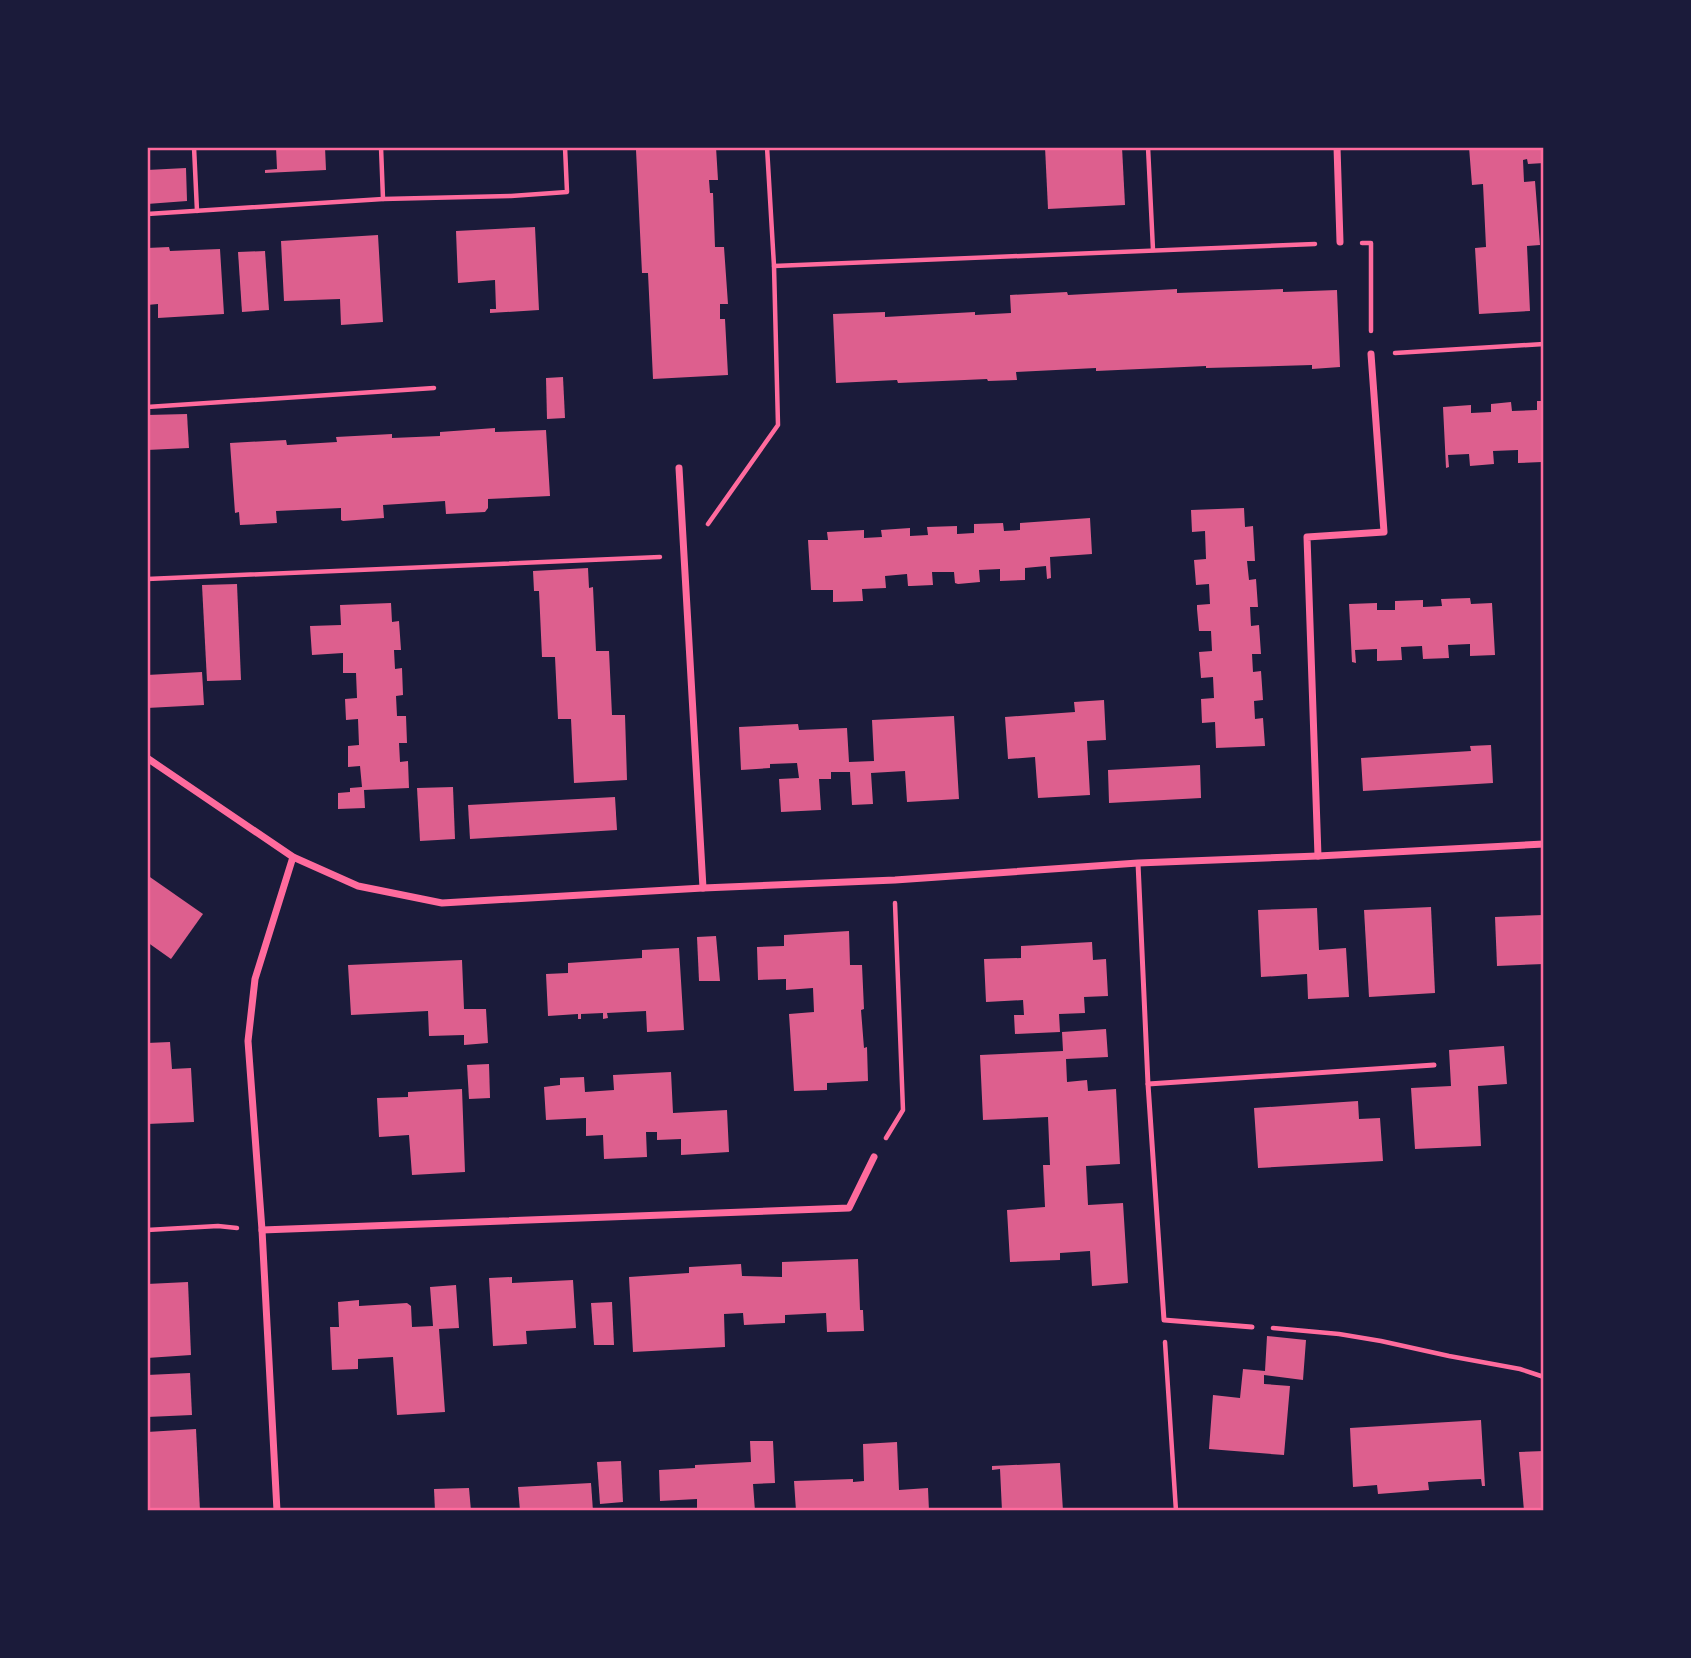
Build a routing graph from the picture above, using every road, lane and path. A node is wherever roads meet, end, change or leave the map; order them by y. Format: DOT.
graph roads {
  1 [pos="194,147"];
  2 [pos="381,147"];
  3 [pos="565,147"];
  4 [pos="766,147"];
  5 [pos="1148,147"];
  6 [pos="1337,147"];
  7 [pos="383,199"];
  8 [pos="197,211"];
  9 [pos="147,214"];
  10 [pos="1340,243"];
  11 [pos="1153,250"];
  12 [pos="774,266"];
  13 [pos="1544,344"];
  14 [pos="1371,354"];
  15 [pos="433,388"];
  16 [pos="147,407"];
  17 [pos="679,468"];
  18 [pos="685,556"];
  19 [pos="147,579"];
  20 [pos="147,758"];
  21 [pos="1544,844"];
  22 [pos="1318,856"];
  23 [pos="293,857"];
  24 [pos="1138,863"];
  25 [pos="895,880"];
  26 [pos="703,888"];
  27 [pos="1434,1065"];
  28 [pos="1148,1084"];
  29 [pos="874,1157"];
  30 [pos="147,1230"];
  31 [pos="262,1230"];
  32 [pos="1164,1320"];
  33 [pos="1252,1326"];
  34 [pos="1544,1377"];
  35 [pos="277,1511"];
  36 [pos="1176,1511"];
  1 -- 8 [label="path"];
  2 -- 7 [label="path"];
  3 -- 7 [label="path"];
  4 -- 12 [label="path"];
  5 -- 11 [label="path"];
  6 -- 10 [label="street"];
  7 -- 8 [label="path"];
  8 -- 9 [label="path"];
  10 -- 11 [label="path"];
  10 -- 14 [label="path"];
  11 -- 12 [label="path"];
  12 -- 18 [label="path"];
  13 -- 14 [label="path"];
  14 -- 22 [label="street"];
  15 -- 16 [label="path"];
  17 -- 18 [label="street"];
  18 -- 19 [label="path"];
  18 -- 26 [label="street"];
  20 -- 23 [label="street"];
  21 -- 22 [label="street"];
  22 -- 24 [label="street"];
  23 -- 26 [label="street"];
  23 -- 31 [label="street"];
  24 -- 25 [label="street"];
  24 -- 28 [label="lane"];
  25 -- 26 [label="street"];
  25 -- 29 [label="path"];
  27 -- 28 [label="lane"];
  28 -- 32 [label="lane"];
  29 -- 31 [label="street"];
  30 -- 31 [label="path"];
  31 -- 35 [label="street"];
  32 -- 33 [label="lane"];
  32 -- 36 [label="path"];
  33 -- 34 [label="path"];
}
